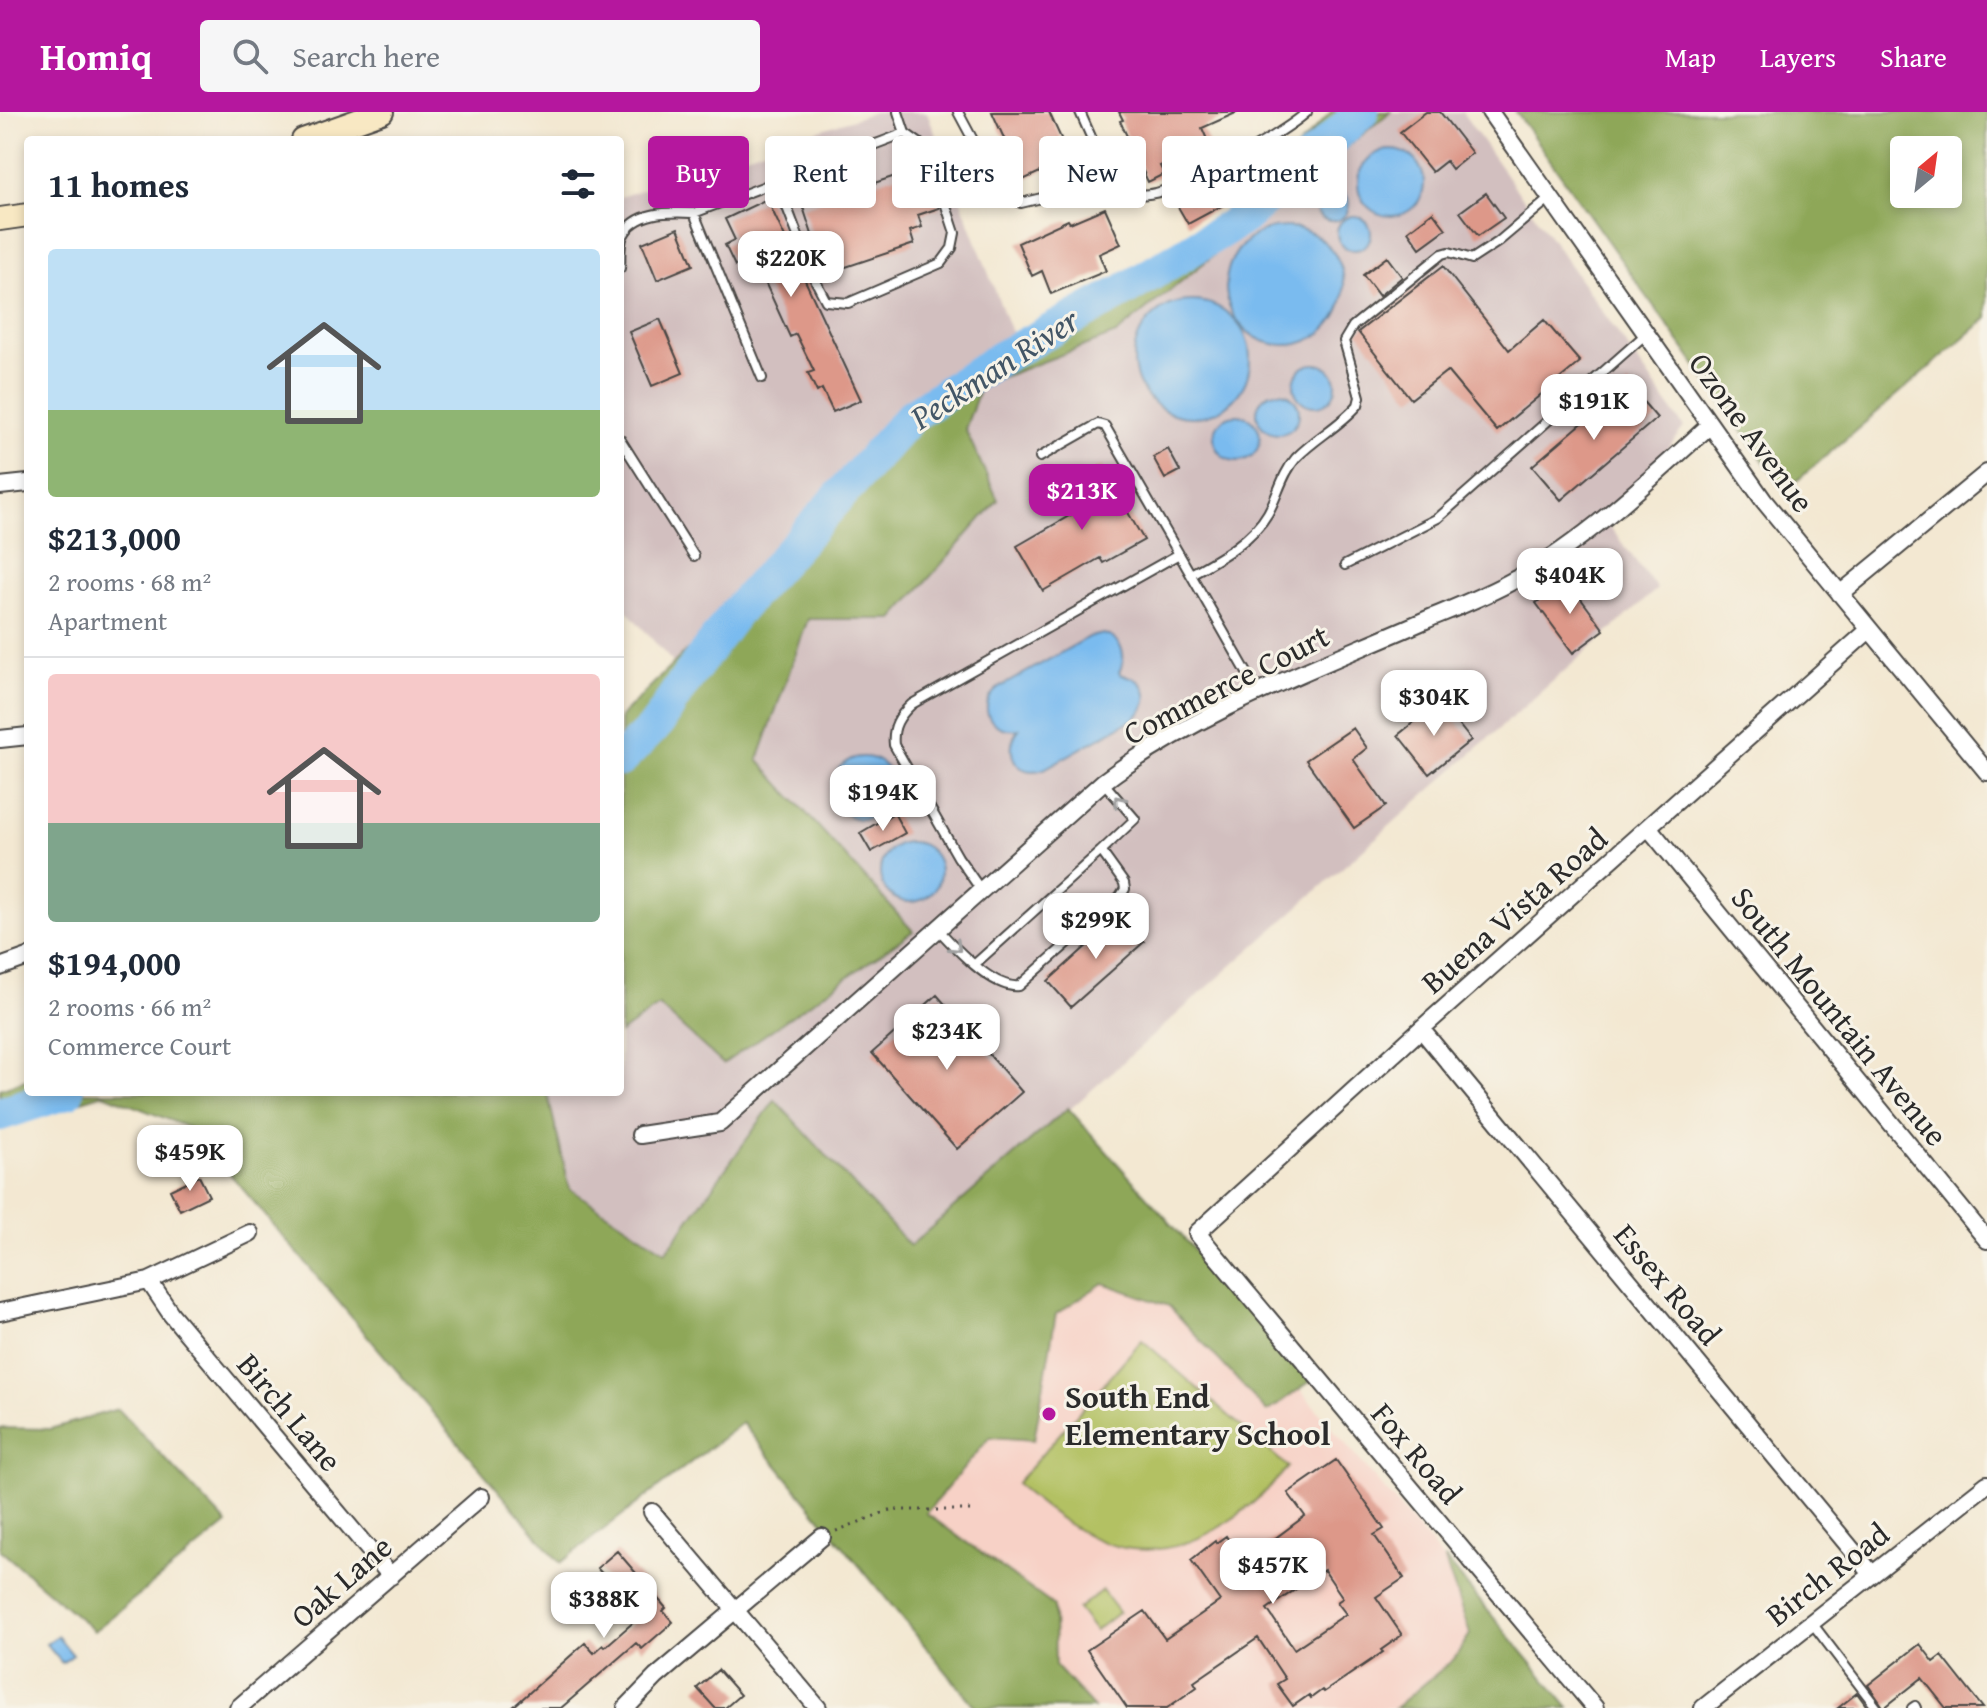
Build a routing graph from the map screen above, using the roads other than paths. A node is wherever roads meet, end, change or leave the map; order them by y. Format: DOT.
graph roads {
  1 [pos="382,112"];
  2 [pos="898,112"];
  3 [pos="958,112"];
  4 [pos="1080,112"];
  5 [pos="1307,112"];
  6 [pos="1490,112"];
  7 [pos="905,133"];
  8 [pos="314,136"];
  9 [pos="1091,136"];
  10 [pos="876,144"];
  11 [pos="765,186"];
  12 [pos="1146,194"];
  13 [pos="1550,198"];
  14 [pos="1039,199"];
  15 [pos="787,208"];
  16 [pos="694,213"];
  17 [pos="24,216"];
  18 [pos="0,219"];
  19 [pos="624,234"];
  20 [pos="1646,334"];
  21 [pos="762,378"];
  22 [pos="1710,425"];
  23 [pos="624,445"];
  24 [pos="1040,457"];
  25 [pos="1987,473"];
  26 [pos="24,483"];
  27 [pos="0,486"];
  28 [pos="1179,554"];
  29 [pos="694,556"];
  30 [pos="1345,565"];
  31 [pos="1191,574"];
  32 [pos="1840,594"];
  33 [pos="1869,630"];
  34 [pos="1259,693"];
  35 [pos="24,736"];
  36 [pos="0,739"];
  37 [pos="1987,772"];
  38 [pos="1103,782"];
  39 [pos="1649,828"];
  40 [pos="1101,851"];
  41 [pos="981,891"];
  42 [pos="938,929"];
  43 [pos="24,958"];
  44 [pos="975,964"];
  45 [pos="0,967"];
  46 [pos="1421,1029"];
  47 [pos="640,1135"];
  48 [pos="250,1233"];
  49 [pos="1197,1233"];
  50 [pos="1987,1240"];
  51 [pos="149,1281"];
  52 [pos="0,1312"];
  53 [pos="1985,1490"];
  54 [pos="481,1497"];
  55 [pos="652,1512"];
  56 [pos="822,1537"];
  57 [pos="1872,1574"];
  58 [pos="391,1576"];
  59 [pos="735,1610"];
  60 [pos="1811,1622"];
  61 [pos="238,1708"];
  62 [pos="626,1708"];
  63 [pos="818,1708"];
  64 [pos="1595,1708"];
  65 [pos="1703,1708"];
  66 [pos="1877,1708"];
  1 -- 8 [label="street"];
  2 -- 7 [label="lane"];
  3 -- 14 [label="lane"];
  4 -- 9 [label="lane"];
  5 -- 12 [label="lane"];
  6 -- 13 [label="street, Ozone Avenue"];
  7 -- 10 [label="lane"];
  7 -- 15 [label="lane"];
  11 -- 16 [label="lane"];
  13 -- 20 [label="street, Ozone Avenue"];
  13 -- 31 [label="lane"];
  16 -- 19 [label="lane"];
  16 -- 21 [label="lane"];
  17 -- 18 [label="street"];
  20 -- 22 [label="street, Ozone Avenue"];
  20 -- 30 [label="lane"];
  22 -- 32 [label="street, Ozone Avenue"];
  22 -- 34 [label="street, Commerce Court"];
  23 -- 29 [label="lane"];
  24 -- 28 [label="lane"];
  25 -- 32 [label="street"];
  26 -- 27 [label="street"];
  28 -- 31 [label="lane"];
  28 -- 41 [label="lane"];
  31 -- 34 [label="lane"];
  32 -- 33 [label="street, Ozone Avenue"];
  33 -- 37 [label="street, Ozone Avenue"];
  33 -- 39 [label="street, Buena Vista Road"];
  34 -- 38 [label="street, Commerce Court"];
  35 -- 36 [label="street"];
  40 -- 38 [label="lane, one-way"];
  38 -- 41 [label="street, Commerce Court"];
  39 -- 46 [label="street, Buena Vista Road"];
  39 -- 50 [label="street, South Mountain Avenue"];
  40 -- 44 [label="lane"];
  40 -- 44 [label="lane"];
  41 -- 42 [label="street, Commerce Court"];
  42 -- 44 [label="lane, one-way"];
  42 -- 47 [label="street, Commerce Court"];
  43 -- 45 [label="street"];
  46 -- 49 [label="street, Buena Vista Road"];
  46 -- 57 [label="street, Essex Road"];
  48 -- 51 [label="street"];
  49 -- 64 [label="street, Fox Road"];
  51 -- 52 [label="street"];
  51 -- 58 [label="street, Birch Lane"];
  53 -- 57 [label="street, Birch Road"];
  54 -- 58 [label="street, Oak Lane"];
  55 -- 59 [label="street"];
  56 -- 59 [label="street"];
  57 -- 60 [label="street, Birch Road"];
  58 -- 61 [label="street, Oak Lane"];
  59 -- 62 [label="street"];
  59 -- 63 [label="street"];
  60 -- 65 [label="street, Birch Road"];
  60 -- 66 [label="lane"];
}
